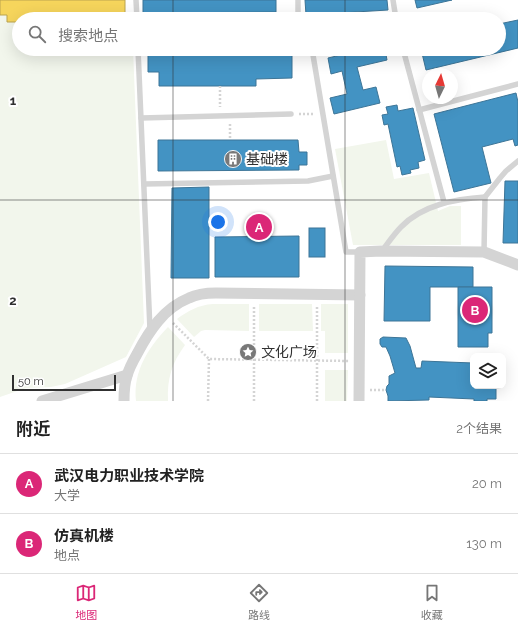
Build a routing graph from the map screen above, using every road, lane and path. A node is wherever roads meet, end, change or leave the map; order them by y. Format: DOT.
graph roads {
  1 [pos="136,0"];
  2 [pos="298,0"];
  3 [pos="393,0"];
  4 [pos="137,12"];
  5 [pos="298,12"];
  6 [pos="395,12"];
  7 [pos="138,56"];
  8 [pos="313,56"];
  9 [pos="405,56"];
  10 [pos="518,84"];
  11 [pos="220,86"];
  12 [pos="419,110"];
  13 [pos="291,114"];
  14 [pos="323,114"];
  15 [pos="220,116"];
  16 [pos="230,116"];
  17 [pos="141,118"];
  18 [pos="230,140"];
  19 [pos="518,161"];
  20 [pos="333,176"];
  21 [pos="144,184"];
  22 [pos="485,197"];
  23 [pos="444,202"];
  24 [pos="382,251"];
  25 [pos="360,252"];
  26 [pos="484,252"];
  27 [pos="518,265"];
  28 [pos="254,293"];
  29 [pos="317,294"];
  30 [pos="360,294"];
  31 [pos="164,314"];
  32 [pos="150,331"];
  33 [pos="209,359"];
  34 [pos="254,360"];
  35 [pos="317,360"];
  36 [pos="359,361"];
  37 [pos="127,375"];
  38 [pos="42,401"];
  39 [pos="124,401"];
  40 [pos="208,401"];
  41 [pos="254,401"];
  42 [pos="317,401"];
  43 [pos="359,401"];
  1 -- 4 [label="lane"];
  2 -- 5 [label="lane"];
  3 -- 6 [label="lane"];
  7 -- 17 [label="lane"];
  8 -- 14 [label="lane"];
  9 -- 12 [label="lane"];
  10 -- 12 [label="lane"];
  11 -- 15 [label="path"];
  12 -- 23 [label="lane"];
  13 -- 14 [label="path"];
  13 -- 16 [label="lane"];
  14 -- 20 [label="lane"];
  15 -- 16 [label="lane"];
  15 -- 17 [label="lane"];
  16 -- 18 [label="path"];
  17 -- 21 [label="lane"];
  19 -- 22 [label="lane"];
  20 -- 21 [label="lane"];
  20 -- 25 [label="lane"];
  21 -- 32 [label="lane"];
  22 -- 23 [label="lane"];
  22 -- 26 [label="lane"];
  23 -- 24 [label="lane"];
  24 -- 25 [label="street"];
  24 -- 26 [label="street"];
  25 -- 30 [label="street"];
  26 -- 27 [label="street"];
  28 -- 29 [label="street"];
  28 -- 31 [label="street"];
  28 -- 34 [label="path"];
  29 -- 30 [label="street"];
  29 -- 35 [label="path"];
  30 -- 36 [label="street"];
  31 -- 32 [label="street"];
  31 -- 33 [label="path"];
  32 -- 37 [label="street"];
  33 -- 34 [label="path"];
  33 -- 40 [label="path"];
  34 -- 35 [label="path"];
  34 -- 41 [label="path"];
  35 -- 36 [label="path"];
  35 -- 42 [label="path"];
  36 -- 43 [label="street"];
  37 -- 38 [label="street"];
  37 -- 39 [label="street"];
}
